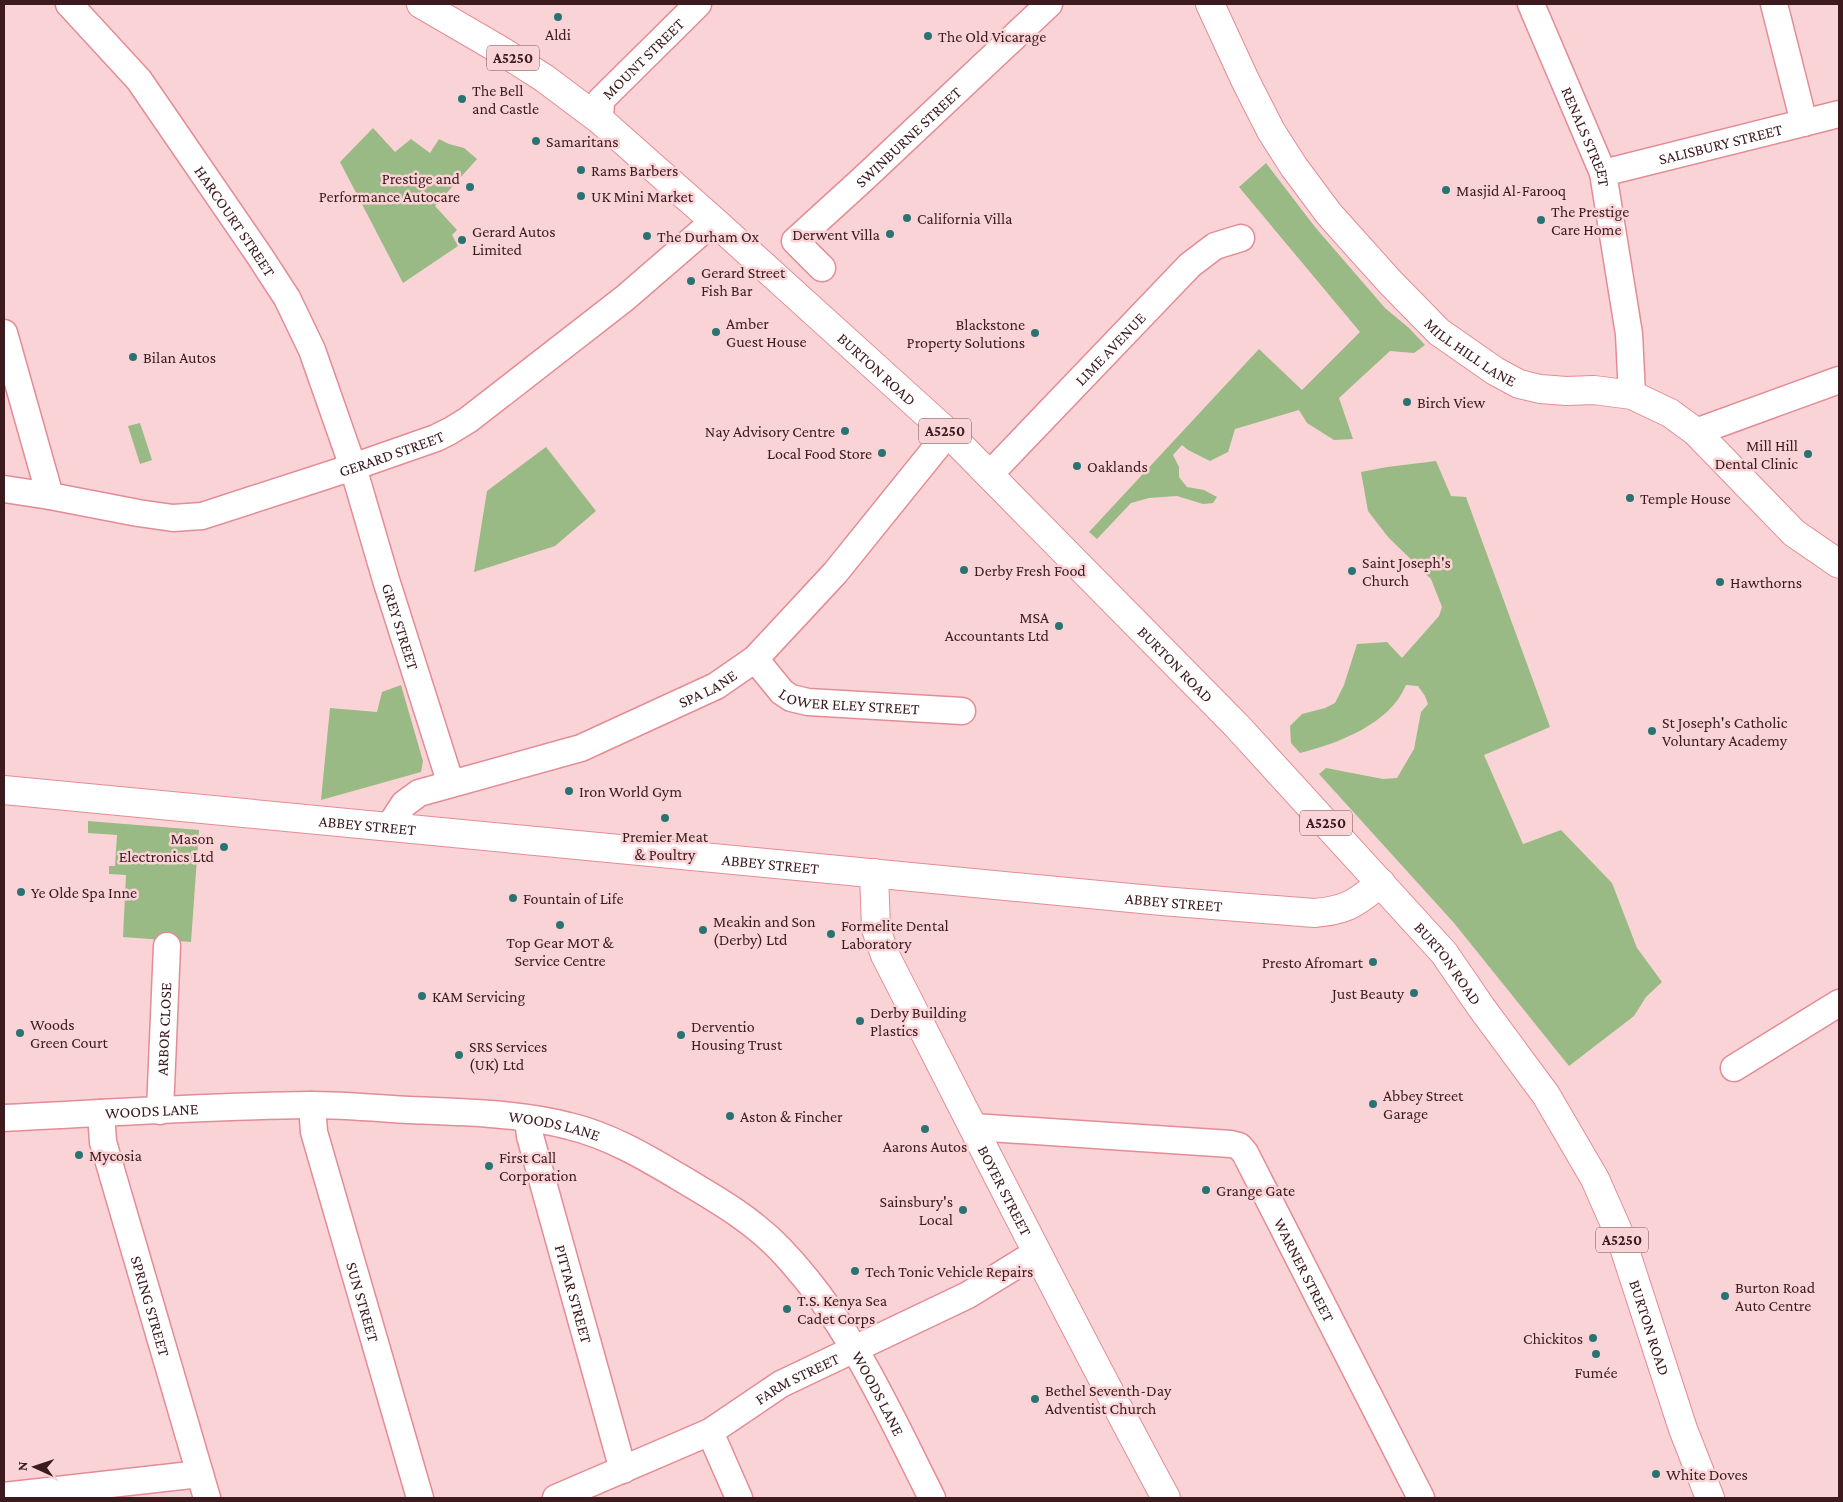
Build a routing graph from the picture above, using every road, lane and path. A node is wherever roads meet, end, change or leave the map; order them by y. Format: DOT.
graph roads {
  1 [pos="69,4"];
  2 [pos="421,4"];
  3 [pos="1049,4"];
  4 [pos="1210,4"];
  5 [pos="1531,4"];
  6 [pos="1774,4"];
  7 [pos="692,10"];
  8 [pos="1839,114"];
  9 [pos="600,120"];
  10 [pos="1804,123"];
  11 [pos="1603,173"];
  12 [pos="714,221"];
  13 [pos="1241,238"];
  14 [pos="822,268"];
  15 [pos="4,333"];
  16 [pos="1839,380"];
  17 [pos="1632,395"];
  18 [pos="1696,432"];
  19 [pos="948,433"];
  20 [pos="353,467"];
  21 [pos="989,476"];
  22 [pos="4,489"];
  23 [pos="50,496"];
  24 [pos="1839,564"];
  25 [pos="755,660"];
  26 [pos="962,711"];
  27 [pos="453,784"];
  28 [pos="4,790"];
  29 [pos="389,827"];
  30 [pos="874,873"];
  31 [pos="1381,883"];
  32 [pos="167,946"];
  33 [pos="1839,1003"];
  34 [pos="1734,1068"];
  35 [pos="312,1105"];
  36 [pos="160,1111"];
  37 [pos="101,1113"];
  38 [pos="4,1118"];
  39 [pos="528,1119"];
  40 [pos="974,1127"];
  41 [pos="1036,1253"];
  42 [pos="855,1348"];
  43 [pos="710,1432"];
  44 [pos="623,1470"];
  45 [pos="200,1474"];
  46 [pos="4,1496"];
  47 [pos="207,1498"];
  48 [pos="420,1498"];
  49 [pos="556,1498"];
  50 [pos="739,1498"];
  51 [pos="932,1498"];
  52 [pos="1166,1498"];
  53 [pos="1421,1498"];
  54 [pos="1710,1498"];
  1 -- 20 [label="street, HARCOURT STREET"];
  2 -- 9 [label="street, BURTON ROAD / A5250"];
  3 -- 14 [label="street, SWINBURNE STREET"];
  4 -- 17 [label="street, MILL HILL LANE"];
  5 -- 11 [label="street, RENALS STREET"];
  6 -- 10 [label="street"];
  7 -- 9 [label="street, MOUNT STREET"];
  8 -- 10 [label="street, SALISBURY STREET"];
  9 -- 12 [label="street, BURTON ROAD / A5250"];
  10 -- 11 [label="street, SALISBURY STREET"];
  11 -- 17 [label="street, RENALS STREET"];
  12 -- 19 [label="street, BURTON ROAD / A5250"];
  12 -- 20 [label="street, GERARD STREET"];
  13 -- 21 [label="street, LIME AVENUE"];
  15 -- 23 [label="street"];
  16 -- 18 [label="street"];
  17 -- 18 [label="street, MILL HILL LANE"];
  18 -- 24 [label="street, MILL HILL LANE"];
  19 -- 21 [label="street, BURTON ROAD / A5250"];
  19 -- 25 [label="street, SPA LANE"];
  20 -- 23 [label="street, GERARD STREET"];
  20 -- 27 [label="street, GREY STREET"];
  21 -- 31 [label="street, BURTON ROAD / A5250"];
  22 -- 23 [label="street, GERARD STREET"];
  25 -- 26 [label="street, LOWER ELEY STREET"];
  25 -- 27 [label="street, SPA LANE"];
  27 -- 29 [label="street, SPA LANE"];
  28 -- 29 [label="street, ABBEY STREET"];
  29 -- 30 [label="street, ABBEY STREET"];
  30 -- 31 [label="street, ABBEY STREET"];
  30 -- 40 [label="street, BOYER STREET"];
  31 -- 54 [label="street, BURTON ROAD / A5250"];
  32 -- 36 [label="street, ARBOR CLOSE"];
  33 -- 34 [label="street"];
  35 -- 36 [label="street, WOODS LANE"];
  35 -- 39 [label="street, WOODS LANE"];
  35 -- 48 [label="street, SUN STREET"];
  36 -- 37 [label="street, WOODS LANE"];
  37 -- 38 [label="street, WOODS LANE"];
  37 -- 45 [label="street, SPRING STREET"];
  39 -- 42 [label="street, WOODS LANE"];
  39 -- 44 [label="street, PITTAR STREET"];
  40 -- 41 [label="street, BOYER STREET"];
  40 -- 53 [label="street, WARNER STREET"];
  41 -- 42 [label="street, FARM STREET"];
  41 -- 52 [label="street, BOYER STREET"];
  42 -- 43 [label="street, FARM STREET"];
  42 -- 51 [label="street, WOODS LANE"];
  43 -- 44 [label="street, FARM STREET"];
  43 -- 50 [label="street"];
  44 -- 49 [label="street, FARM STREET"];
  45 -- 46 [label="street"];
  45 -- 47 [label="street, SPRING STREET"];
}
